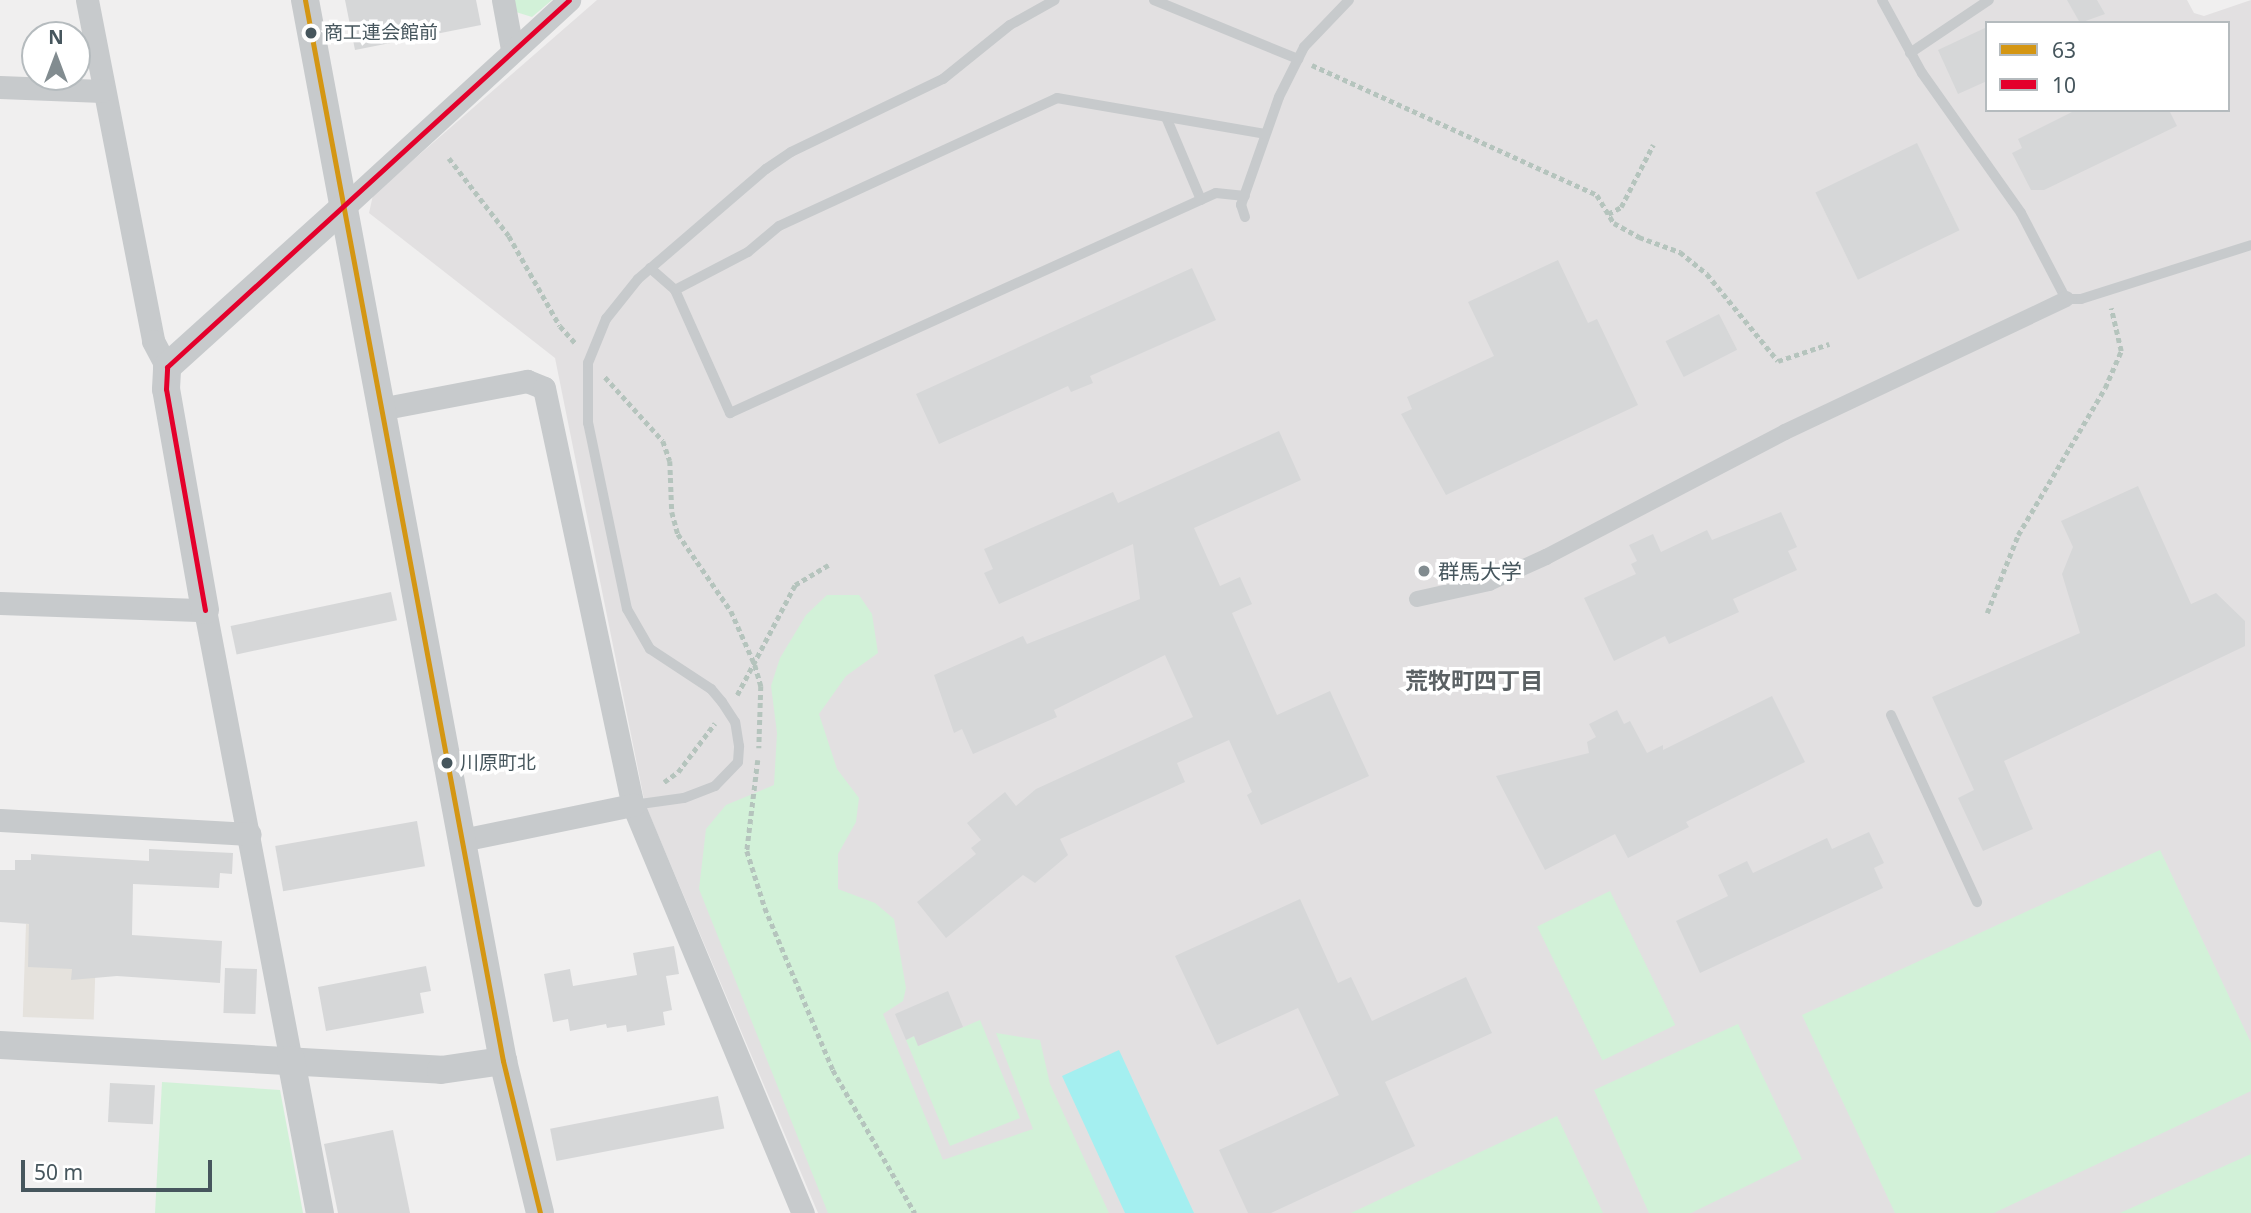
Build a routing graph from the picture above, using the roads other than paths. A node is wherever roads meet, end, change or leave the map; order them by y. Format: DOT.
graph roads {
  1 [pos="87,0"];
  2 [pos="305,0"];
  3 [pos="503,0"];
  4 [pos="569,0"];
  5 [pos="1055,0"];
  6 [pos="1154,0"];
  7 [pos="1349,0"];
  8 [pos="1882,0"];
  9 [pos="1989,0"];
  10 [pos="512,49"];
  11 [pos="1910,52"];
  12 [pos="1298,59"];
  13 [pos="0,87"];
  14 [pos="102,91"];
  15 [pos="1166,117"];
  16 [pos="1265,134"];
  17 [pos="1245,196"];
  18 [pos="1201,200"];
  19 [pos="344,206"];
  20 [pos="1245,217"];
  21 [pos="2251,245"];
  22 [pos="650,268"];
  23 [pos="674,290"];
  24 [pos="2066,299"];
  25 [pos="167,367"];
  26 [pos="380,409"];
  27 [pos="1417,599"];
  28 [pos="0,603"];
  29 [pos="205,610"];
  30 [pos="1891,715"];
  31 [pos="639,804"];
  32 [pos="0,820"];
  33 [pos="250,834"];
  34 [pos="462,840"];
  35 [pos="1977,902"];
  36 [pos="0,1045"];
  37 [pos="291,1060"];
  38 [pos="503,1061"];
  39 [pos="320,1213"];
  40 [pos="540,1213"];
  41 [pos="803,1213"];
  1 -- 14 [label="street"];
  2 -- 19 [label="street"];
  3 -- 10 [label="street"];
  4 -- 10 [label="street"];
  5 -- 22 [label="lane"];
  6 -- 12 [label="lane"];
  7 -- 12 [label="lane"];
  8 -- 11 [label="lane"];
  9 -- 11 [label="lane"];
  10 -- 19 [label="street"];
  11 -- 24 [label="lane"];
  12 -- 16 [label="lane"];
  13 -- 14 [label="street"];
  14 -- 25 [label="street"];
  15 -- 16 [label="lane"];
  15 -- 18 [label="lane"];
  15 -- 23 [label="lane"];
  16 -- 17 [label="lane"];
  17 -- 18 [label="lane"];
  17 -- 20 [label="lane"];
  18 -- 23 [label="lane"];
  19 -- 25 [label="street"];
  19 -- 26 [label="street"];
  21 -- 24 [label="lane"];
  22 -- 23 [label="lane"];
  22 -- 31 [label="lane"];
  24 -- 27 [label="street"];
  25 -- 29 [label="street"];
  26 -- 31 [label="street"];
  26 -- 34 [label="street"];
  28 -- 29 [label="street"];
  29 -- 33 [label="street"];
  30 -- 35 [label="lane"];
  31 -- 34 [label="street"];
  31 -- 41 [label="street"];
  32 -- 33 [label="street"];
  33 -- 37 [label="street"];
  34 -- 38 [label="street"];
  36 -- 37 [label="street"];
  37 -- 38 [label="street"];
  37 -- 39 [label="street"];
  38 -- 40 [label="street"];
}
